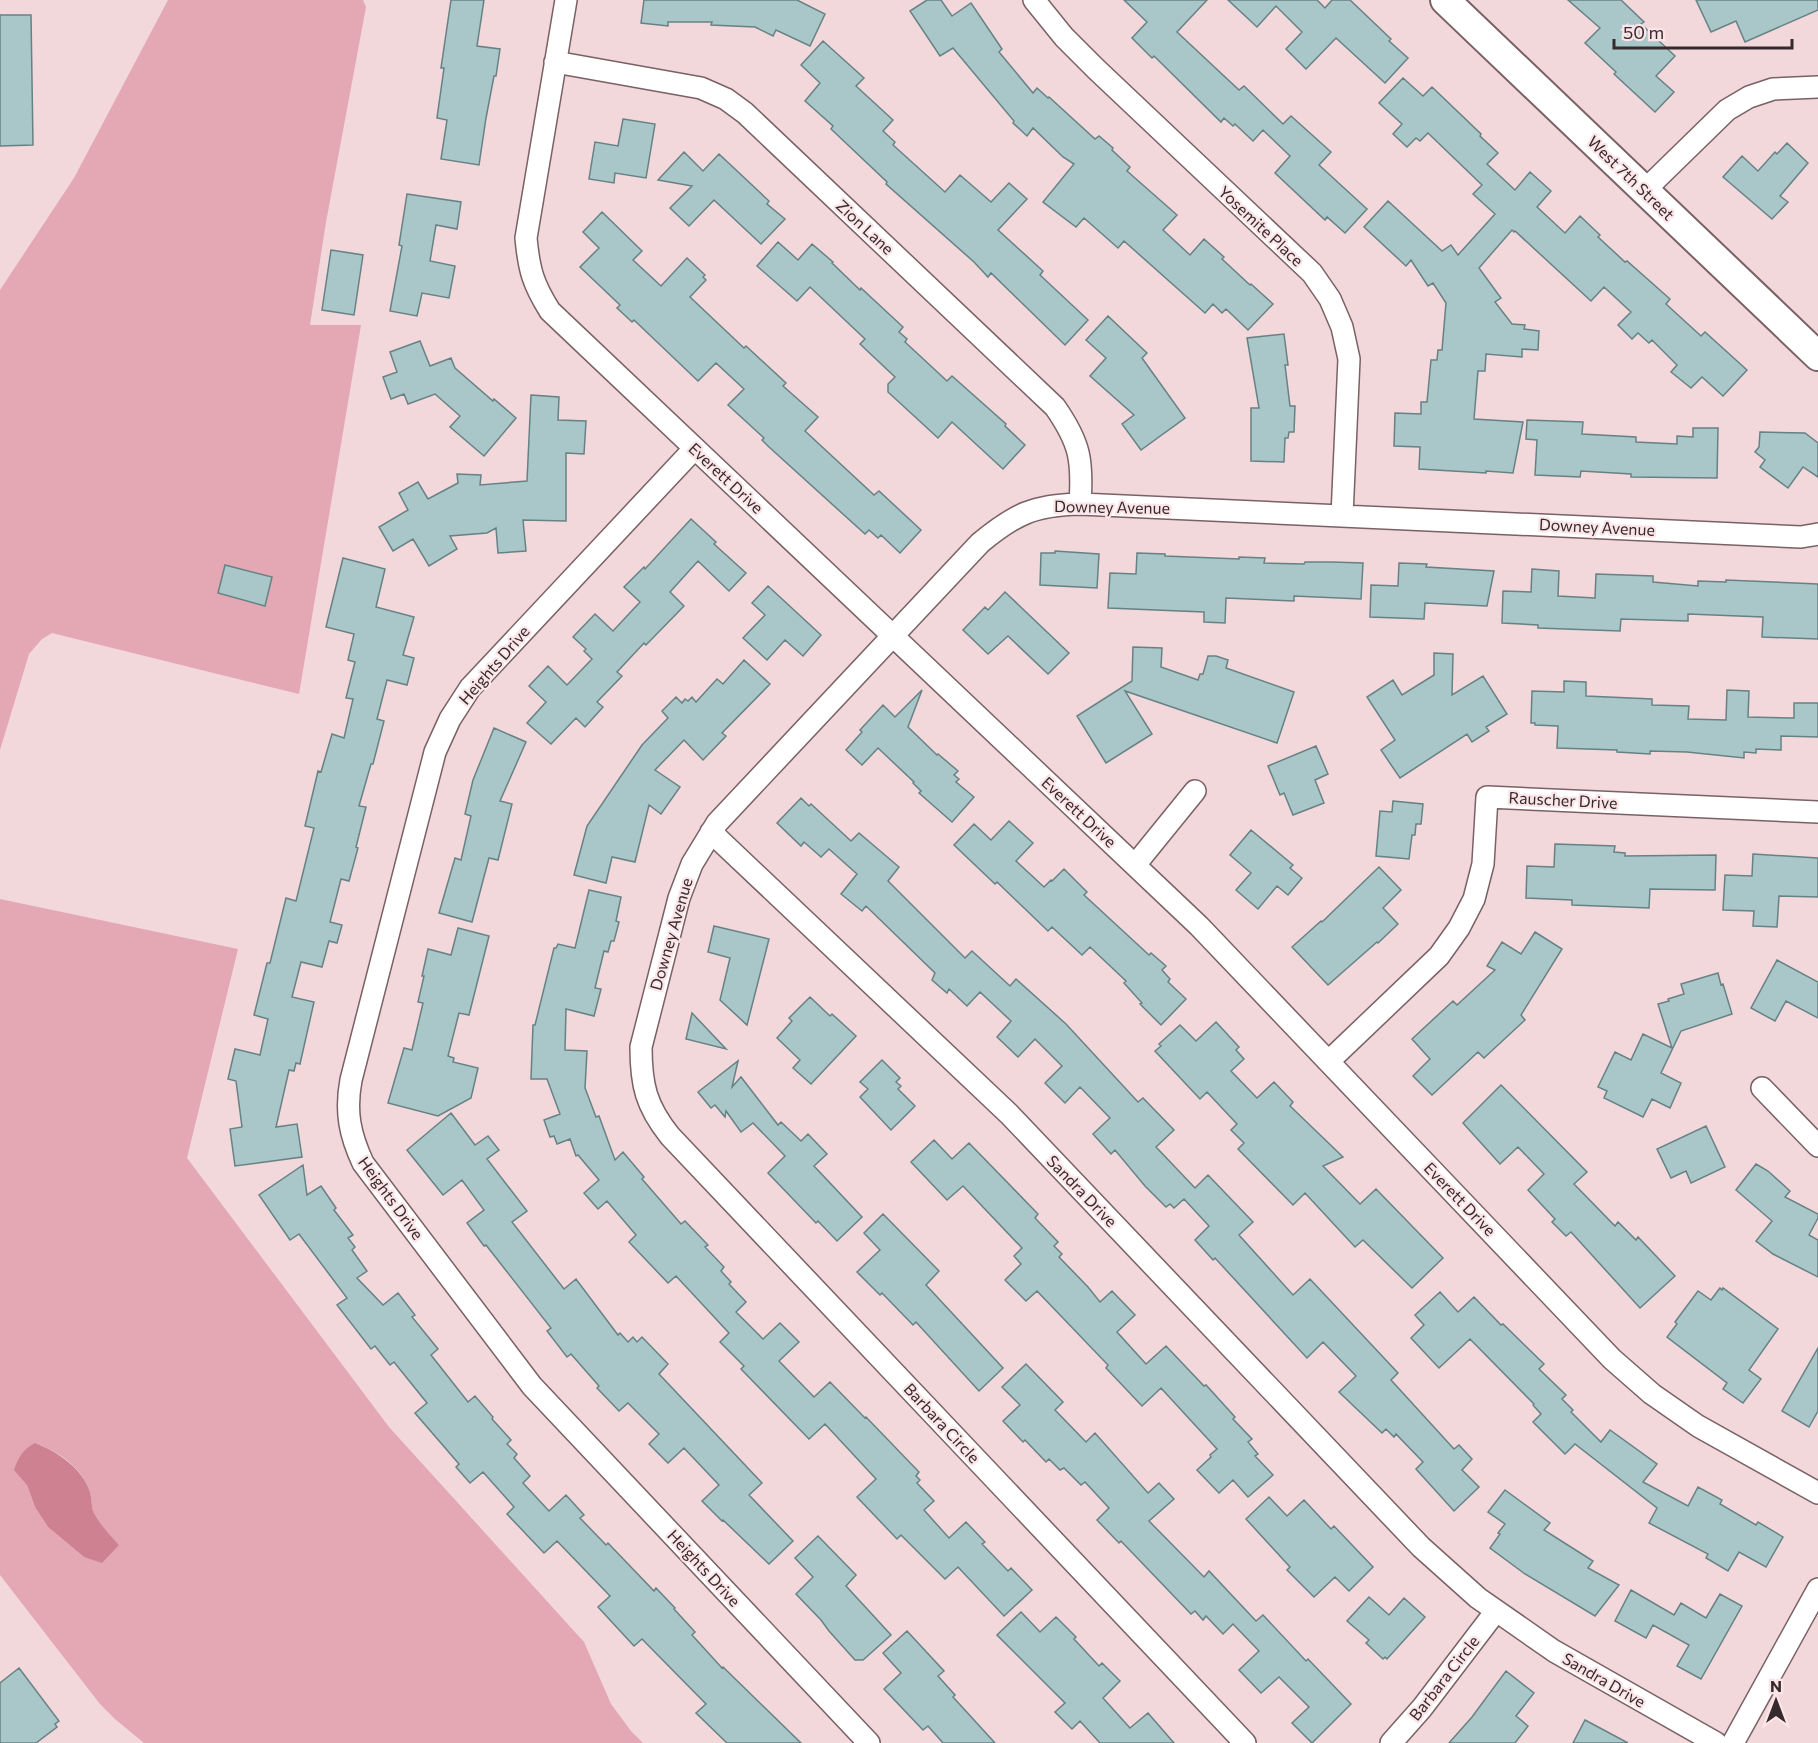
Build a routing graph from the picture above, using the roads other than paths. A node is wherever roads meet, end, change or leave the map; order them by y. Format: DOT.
graph roads {
  1 [pos="566,0"];
  2 [pos="1034,0"];
  3 [pos="1444,0"];
  4 [pos="555,62"];
  5 [pos="1818,87"];
  6 [pos="1644,190"];
  7 [pos="1818,356"];
  8 [pos="694,449"];
  9 [pos="1080,504"];
  10 [pos="1342,516"];
  11 [pos="1818,534"];
  12 [pos="893,636"];
  13 [pos="1195,791"];
  14 [pos="1818,812"];
  15 [pos="711,832"];
  16 [pos="1135,865"];
  17 [pos="1329,1061"];
  18 [pos="1762,1088"];
  19 [pos="647,1097"];
  20 [pos="1818,1146"];
  21 [pos="1818,1493"];
  22 [pos="1818,1589"];
  23 [pos="1496,1611"];
  24 [pos="869,1743"];
  25 [pos="1245,1743"];
  26 [pos="1391,1743"];
  27 [pos="1716,1743"];
  28 [pos="1733,1743"];
  1 -- 4 [label="street, Everett Drive"];
  2 -- 10 [label="street, Yosemite Place"];
  3 -- 6 [label="main road, West 7th Street"];
  4 -- 8 [label="street, Everett Drive"];
  4 -- 9 [label="street, Zion Lane"];
  5 -- 6 [label="street"];
  6 -- 7 [label="main road, West 7th Street"];
  8 -- 12 [label="street, Everett Drive"];
  8 -- 24 [label="street, Heights Drive"];
  9 -- 10 [label="street, Downey Avenue"];
  9 -- 12 [label="street, Downey Avenue"];
  10 -- 11 [label="street, Downey Avenue"];
  12 -- 15 [label="street, Downey Avenue"];
  12 -- 16 [label="street, Everett Drive"];
  13 -- 16 [label="street"];
  14 -- 17 [label="street, Rauscher Drive"];
  15 -- 19 [label="street, Downey Avenue"];
  15 -- 23 [label="street, Sandra Drive"];
  16 -- 17 [label="street, Everett Drive"];
  17 -- 21 [label="street, Everett Drive"];
  18 -- 20 [label="street"];
  19 -- 25 [label="street, Barbara Circle"];
  22 -- 28 [label="street"];
  23 -- 26 [label="street, Barbara Circle"];
  23 -- 27 [label="street, Sandra Drive"];
}
